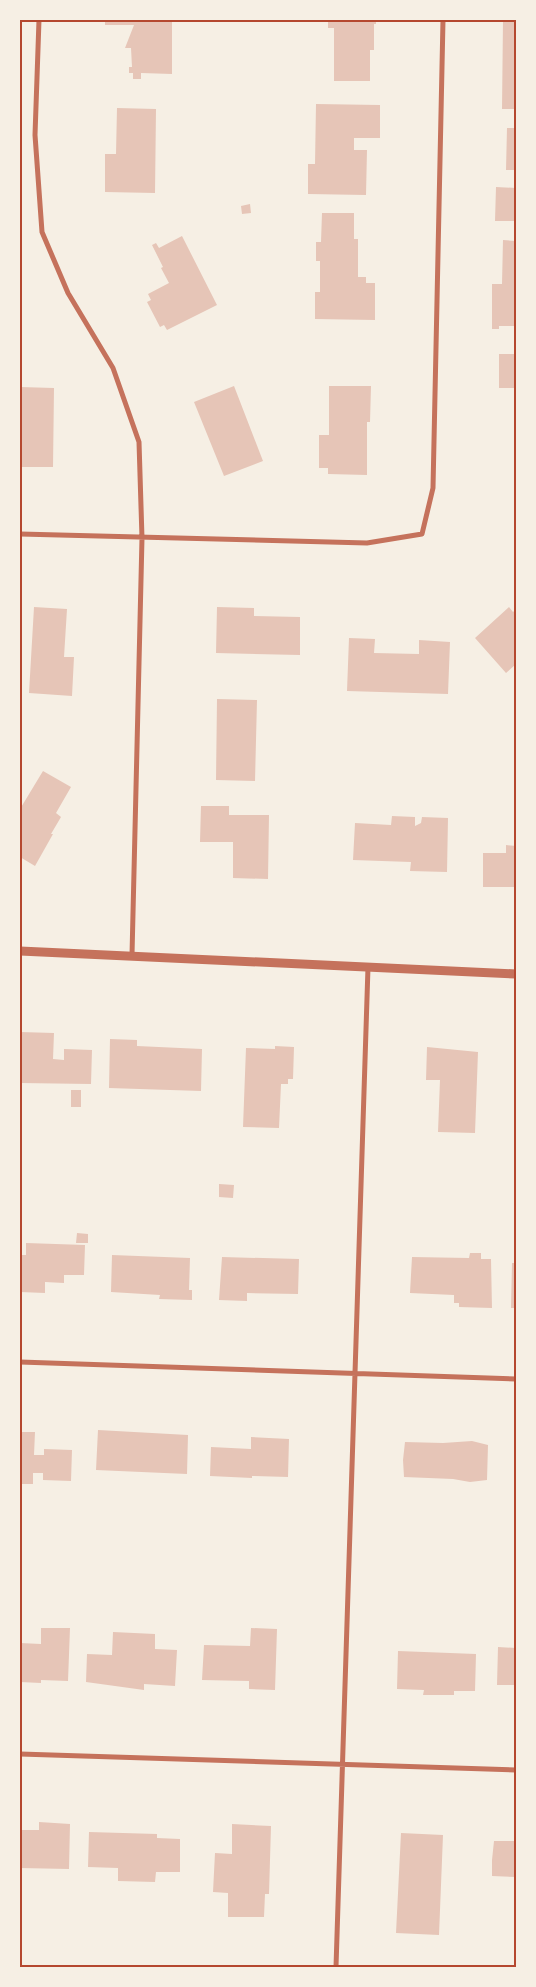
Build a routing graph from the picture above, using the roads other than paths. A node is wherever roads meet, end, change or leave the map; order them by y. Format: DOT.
graph roads {
  1 [pos="39,20"];
  2 [pos="443,20"];
  3 [pos="20,534"];
  4 [pos="142,538"];
  5 [pos="20,951"];
  6 [pos="132,955"];
  7 [pos="368,967"];
  8 [pos="516,974"];
  9 [pos="20,1362"];
  10 [pos="354,1374"];
  11 [pos="516,1379"];
  12 [pos="20,1754"];
  13 [pos="344,1764"];
  14 [pos="516,1770"];
  15 [pos="336,1967"];
  1 -- 4 [label="street"];
  2 -- 4 [label="street"];
  3 -- 4 [label="street"];
  4 -- 6 [label="street"];
  5 -- 6 [label="street"];
  6 -- 7 [label="street"];
  7 -- 8 [label="street"];
  7 -- 10 [label="street"];
  9 -- 10 [label="street"];
  10 -- 11 [label="street"];
  10 -- 13 [label="street"];
  12 -- 13 [label="street"];
  13 -- 14 [label="street"];
  13 -- 15 [label="street"];
}
